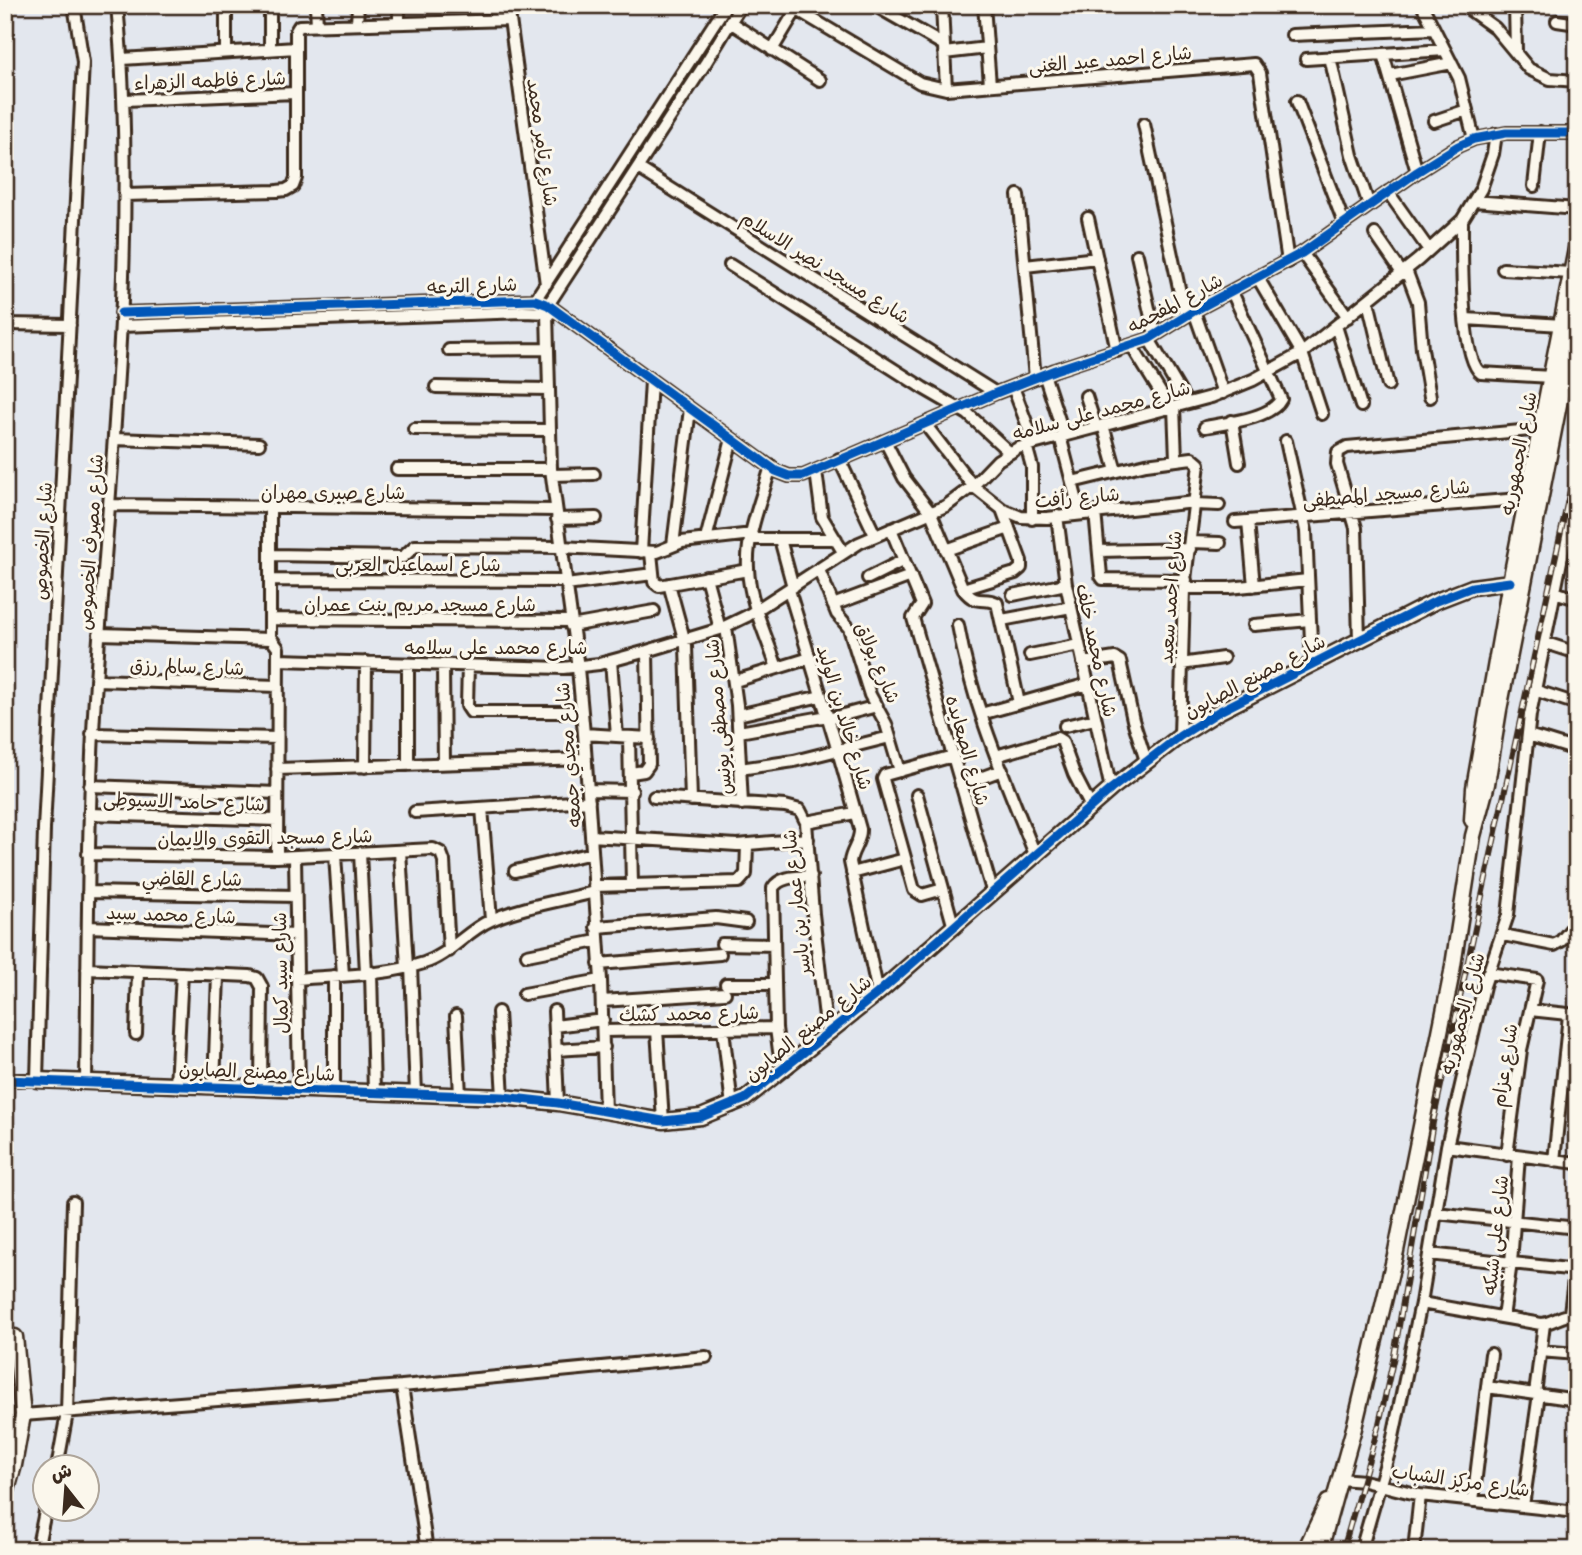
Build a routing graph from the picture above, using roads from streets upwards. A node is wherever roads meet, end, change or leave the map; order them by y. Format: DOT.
graph roads {
  1 [pos="74,5"];
  2 [pos="117,5"];
  3 [pos="226,5"];
  4 [pos="270,5"];
  5 [pos="316,5"];
  6 [pos="358,5"];
  7 [pos="399,5"];
  8 [pos="508,5"];
  9 [pos="726,5"];
  10 [pos="741,5"];
  11 [pos="874,5"];
  12 [pos="942,5"];
  13 [pos="984,5"];
  14 [pos="1422,5"];
  15 [pos="1463,5"];
  16 [pos="1515,5"];
  17 [pos="792,8"];
  18 [pos="510,20"];
  19 [pos="1557,20"];
  20 [pos="730,22"];
  21 [pos="399,23"];
  22 [pos="358,24"];
  23 [pos="1577,24"];
  24 [pos="317,25"];
  25 [pos="1434,29"];
  26 [pos="1293,35"];
  27 [pos="296,48"];
  28 [pos="988,48"];
  29 [pos="270,49"];
  30 [pos="944,49"];
  31 [pos="772,50"];
  32 [pos="1445,50"];
  33 [pos="226,52"];
  34 [pos="1516,53"];
  35 [pos="1384,54"];
  36 [pos="1330,57"];
  37 [pos="122,59"];
  38 [pos="1306,59"];
  39 [pos="1452,63"];
  40 [pos="1390,75"];
  41 [pos="820,80"];
  42 [pos="1577,81"];
  43 [pos="990,85"];
  44 [pos="946,89"];
  45 [pos="296,93"];
  46 [pos="125,100"];
  47 [pos="1297,101"];
  48 [pos="1467,110"];
  49 [pos="1434,121"];
  50 [pos="1144,124"];
  51 [pos="1540,132"];
  52 [pos="1577,133"];
  53 [pos="1496,134"];
  54 [pos="1474,139"];
  55 [pos="638,168"];
  56 [pos="1417,172"];
  57 [pos="1534,186"];
  58 [pos="1388,192"];
  59 [pos="125,195"];
  60 [pos="1018,195"];
  61 [pos="1474,201"];
  62 [pos="1369,205"];
  63 [pos="1577,209"];
  64 [pos="1088,218"];
  65 [pos="1462,220"];
  66 [pos="1344,223"];
  67 [pos="1376,234"];
  68 [pos="1577,243"];
  69 [pos="1429,250"];
  70 [pos="1302,253"];
  71 [pos="1137,255"];
  72 [pos="1097,258"];
  73 [pos="1288,262"];
  74 [pos="730,265"];
  75 [pos="1025,266"];
  76 [pos="1503,269"];
  77 [pos="1404,271"];
  78 [pos="1571,273"];
  79 [pos="1258,278"];
  80 [pos="545,284"];
  81 [pos="1231,292"];
  82 [pos="535,300"];
  83 [pos="1368,300"];
  84 [pos="551,310"];
  85 [pos="121,313"];
  86 [pos="1190,313"];
  87 [pos="1577,313"];
  88 [pos="1348,317"];
  89 [pos="1466,320"];
  90 [pos="5,324"];
  91 [pos="70,324"];
  92 [pos="1562,325"];
  93 [pos="121,326"];
  94 [pos="1336,326"];
  95 [pos="1152,337"];
  96 [pos="1131,345"];
  97 [pos="548,349"];
  98 [pos="449,350"];
  99 [pos="1117,351"];
  100 [pos="1302,353"];
  101 [pos="1269,372"];
  102 [pos="1040,376"];
  103 [pos="1552,377"];
  104 [pos="651,381"];
  105 [pos="1388,385"];
  106 [pos="436,387"];
  107 [pos="1013,387"];
  108 [pos="549,388"];
  109 [pos="996,393"];
  110 [pos="1223,393"];
  111 [pos="1086,396"];
  112 [pos="1430,397"];
  113 [pos="1186,403"];
  114 [pos="1361,406"];
  115 [pos="1172,407"];
  116 [pos="690,409"];
  117 [pos="960,409"];
  118 [pos="1322,414"];
  119 [pos="1231,421"];
  120 [pos="925,424"];
  121 [pos="1099,426"];
  122 [pos="1205,426"];
  123 [pos="414,429"];
  124 [pos="1542,429"];
  125 [pos="550,430"];
  126 [pos="1062,436"];
  127 [pos="114,439"];
  128 [pos="732,439"];
  129 [pos="885,441"];
  130 [pos="1286,441"];
  131 [pos="258,444"];
  132 [pos="1030,444"];
  133 [pos="1009,452"];
  134 [pos="839,459"];
  135 [pos="1176,459"];
  136 [pos="1239,463"];
  137 [pos="771,466"];
  138 [pos="397,469"];
  139 [pos="816,471"];
  140 [pos="1116,471"];
  141 [pos="552,472"];
  142 [pos="594,474"];
  143 [pos="1072,482"];
  144 [pos="1577,482"];
  145 [pos="973,485"];
  146 [pos="1534,498"];
  147 [pos="1195,503"];
  148 [pos="110,505"];
  149 [pos="1219,505"];
  150 [pos="270,508"];
  151 [pos="1002,509"];
  152 [pos="1095,512"];
  153 [pos="931,513"];
  154 [pos="1080,513"];
  155 [pos="1353,513"];
  156 [pos="557,514"];
  157 [pos="1057,516"];
  158 [pos="1303,517"];
  159 [pos="596,518"];
  160 [pos="1032,519"];
  161 [pos="1248,521"];
  162 [pos="1235,522"];
  163 [pos="1009,528"];
  164 [pos="891,529"];
  165 [pos="875,535"];
  166 [pos="751,536"];
  167 [pos="1577,538"];
  168 [pos="706,539"];
  169 [pos="780,539"];
  170 [pos="836,539"];
  171 [pos="1220,543"];
  172 [pos="673,545"];
  173 [pos="1190,545"];
  174 [pos="1564,545"];
  175 [pos="561,547"];
  176 [pos="946,550"];
  177 [pos="1098,551"];
  178 [pos="646,552"];
  179 [pos="843,552"];
  180 [pos="270,555"];
  181 [pos="905,560"];
  182 [pos="748,570"];
  183 [pos="819,570"];
  184 [pos="653,574"];
  185 [pos="911,576"];
  186 [pos="706,578"];
  187 [pos="867,578"];
  188 [pos="1308,579"];
  189 [pos="270,580"];
  190 [pos="1510,582"];
  191 [pos="566,583"];
  192 [pos="669,584"];
  193 [pos="1066,584"];
  194 [pos="1185,584"];
  195 [pos="1254,586"];
  196 [pos="791,589"];
  197 [pos="963,589"];
  198 [pos="1554,592"];
  199 [pos="1013,595"];
  200 [pos="1574,596"];
  201 [pos="833,605"];
  202 [pos="1071,607"];
  203 [pos="758,610"];
  204 [pos="654,611"];
  205 [pos="270,619"];
  206 [pos="1002,620"];
  207 [pos="1310,620"];
  208 [pos="571,623"];
  209 [pos="958,625"];
  210 [pos="1254,625"];
  211 [pos="723,628"];
  212 [pos="99,634"];
  213 [pos="270,639"];
  214 [pos="684,640"];
  215 [pos="1359,640"];
  216 [pos="1543,642"];
  217 [pos="1079,645"];
  218 [pos="647,651"];
  219 [pos="1577,653"];
  220 [pos="1030,655"];
  221 [pos="1223,658"];
  222 [pos="810,659"];
  223 [pos="278,660"];
  224 [pos="611,661"];
  225 [pos="1502,661"];
  226 [pos="366,663"];
  227 [pos="1083,663"];
  228 [pos="1312,663"];
  229 [pos="408,664"];
  230 [pos="1181,664"];
  231 [pos="443,665"];
  232 [pos="468,665"];
  233 [pos="578,667"];
  234 [pos="777,668"];
  235 [pos="96,680"];
  236 [pos="735,681"];
  237 [pos="1088,684"];
  238 [pos="278,686"];
  239 [pos="1534,690"];
  240 [pos="821,696"];
  241 [pos="1019,703"];
  242 [pos="1577,704"];
  243 [pos="877,706"];
  244 [pos="582,712"];
  245 [pos="981,714"];
  246 [pos="738,715"];
  247 [pos="828,717"];
  248 [pos="1095,719"];
  249 [pos="1065,726"];
  250 [pos="739,732"];
  251 [pos="92,734"];
  252 [pos="584,734"];
  253 [pos="1528,735"];
  254 [pos="617,736"];
  255 [pos="1180,736"];
  256 [pos="629,737"];
  257 [pos="890,737"];
  258 [pos="278,738"];
  259 [pos="649,738"];
  260 [pos="1577,750"];
  261 [pos="838,751"];
  262 [pos="953,755"];
  263 [pos="996,756"];
  264 [pos="586,759"];
  265 [pos="1146,761"];
  266 [pos="444,764"];
  267 [pos="408,765"];
  268 [pos="365,766"];
  269 [pos="277,769"];
  270 [pos="740,769"];
  271 [pos="1002,770"];
  272 [pos="900,771"];
  273 [pos="631,773"];
  274 [pos="961,785"];
  275 [pos="90,786"];
  276 [pos="1111,789"];
  277 [pos="632,791"];
  278 [pos="277,793"];
  279 [pos="588,795"];
  280 [pos="917,795"];
  281 [pos="654,797"];
  282 [pos="691,800"];
  283 [pos="742,804"];
  284 [pos="1091,807"];
  285 [pos="482,808"];
  286 [pos="415,812"];
  287 [pos="856,813"];
  288 [pos="89,814"];
  289 [pos="277,820"];
  290 [pos="806,822"];
  291 [pos="591,836"];
  292 [pos="633,838"];
  293 [pos="808,839"];
  294 [pos="747,845"];
  295 [pos="400,851"];
  296 [pos="360,853"];
  297 [pos="592,853"];
  298 [pos="88,854"];
  299 [pos="335,855"];
  300 [pos="1036,856"];
  301 [pos="277,857"];
  302 [pos="295,857"];
  303 [pos="905,859"];
  304 [pos="514,871"];
  305 [pos="852,873"];
  306 [pos="811,876"];
  307 [pos="632,885"];
  308 [pos="594,889"];
  309 [pos="943,889"];
  310 [pos="88,892"];
  311 [pos="993,894"];
  312 [pos="295,896"];
  313 [pos="491,920"];
  314 [pos="746,922"];
  315 [pos="1577,922"];
  316 [pos="88,927"];
  317 [pos="596,927"];
  318 [pos="954,928"];
  319 [pos="296,934"];
  320 [pos="1503,935"];
  321 [pos="597,941"];
  322 [pos="774,945"];
  323 [pos="449,951"];
  324 [pos="527,955"];
  325 [pos="599,964"];
  326 [pos="409,967"];
  327 [pos="87,969"];
  328 [pos="138,971"];
  329 [pos="368,972"];
  330 [pos="182,973"];
  331 [pos="1488,973"];
  332 [pos="218,975"];
  333 [pos="338,975"];
  334 [pos="297,979"];
  335 [pos="601,980"];
  336 [pos="775,984"];
  337 [pos="878,993"];
  338 [pos="524,994"];
  339 [pos="602,1001"];
  340 [pos="1530,1010"];
  341 [pos="554,1011"];
  342 [pos="498,1012"];
  343 [pos="1573,1015"];
  344 [pos="456,1016"];
  345 [pos="604,1025"];
  346 [pos="555,1026"];
  347 [pos="723,1028"];
  348 [pos="776,1028"];
  349 [pos="657,1030"];
  350 [pos="136,1034"];
  351 [pos="827,1034"];
  352 [pos="604,1047"];
  353 [pos="556,1049"];
  354 [pos="788,1067"];
  355 [pos="5,1080"];
  356 [pos="40,1080"];
  357 [pos="81,1082"];
  358 [pos="176,1085"];
  359 [pos="214,1086"];
  360 [pos="261,1088"];
  361 [pos="299,1089"];
  362 [pos="334,1091"];
  363 [pos="374,1092"];
  364 [pos="416,1094"];
  365 [pos="460,1095"];
  366 [pos="503,1097"];
  367 [pos="558,1104"];
  368 [pos="732,1106"];
  369 [pos="605,1112"];
  370 [pos="663,1121"];
  371 [pos="1447,1146"];
  372 [pos="1507,1155"];
  373 [pos="1519,1156"];
  374 [pos="1554,1161"];
  375 [pos="1577,1163"];
  376 [pos="73,1202"];
  377 [pos="1436,1213"];
  378 [pos="1514,1222"];
  379 [pos="1577,1228"];
  380 [pos="1429,1254"];
  381 [pos="1577,1254"];
  382 [pos="1511,1263"];
  383 [pos="1576,1270"];
  384 [pos="1421,1303"];
  385 [pos="1573,1313"];
  386 [pos="1503,1317"];
  387 [pos="1544,1324"];
  388 [pos="15,1337"];
  389 [pos="1541,1351"];
  390 [pos="1491,1354"];
  391 [pos="1577,1354"];
  392 [pos="706,1357"];
  393 [pos="402,1385"];
  394 [pos="1487,1387"];
  395 [pos="1537,1394"];
  396 [pos="1577,1399"];
  397 [pos="64,1413"];
  398 [pos="22,1419"];
  399 [pos="5,1425"];
  400 [pos="59,1454"];
  401 [pos="8,1478"];
  402 [pos="1340,1479"];
  403 [pos="1379,1485"];
  404 [pos="1577,1493"];
  405 [pos="1420,1495"];
  406 [pos="5,1497"];
  407 [pos="1473,1501"];
  408 [pos="1523,1506"];
  409 [pos="1576,1512"];
  410 [pos="42,1524"];
  411 [pos="37,1550"];
  412 [pos="427,1550"];
  413 [pos="1305,1550"];
  414 [pos="1321,1550"];
  415 [pos="1361,1550"];
  416 [pos="1414,1550"];
  1 -- 91 [label="street, شارع الخصوص"];
  2 -- 37 [label="street, شارع مصرف الخصوص"];
  3 -- 33 [label="street"];
  4 -- 29 [label="street"];
  5 -- 24 [label="street"];
  6 -- 22 [label="street"];
  7 -- 21 [label="street"];
  8 -- 18 [label="street, شارع تامر محمد"];
  9 -- 80 [label="street"];
  10 -- 20 [label="street"];
  11 -- 30 [label="street"];
  12 -- 30 [label="street"];
  13 -- 28 [label="street"];
  14 -- 25 [label="street"];
  15 -- 34 [label="street"];
  16 -- 34 [label="street"];
  17 -- 31 [label="street"];
  17 -- 44 [label="street, شارع احمد عبد الغنى"];
  18 -- 21 [label="street"];
  18 -- 80 [label="street, شارع تامر محمد"];
  19 -- 23 [label="street"];
  20 -- 31 [label="street"];
  20 -- 55 [label="street"];
  21 -- 22 [label="street"];
  22 -- 24 [label="street"];
  24 -- 27 [label="street"];
  25 -- 26 [label="street"];
  25 -- 32 [label="street"];
  27 -- 29 [label="street"];
  27 -- 45 [label="street"];
  28 -- 30 [label="street"];
  28 -- 43 [label="street"];
  29 -- 33 [label="street"];
  30 -- 44 [label="street"];
  31 -- 41 [label="street"];
  32 -- 35 [label="street"];
  32 -- 39 [label="street"];
  33 -- 37 [label="street"];
  34 -- 42 [label="street"];
  35 -- 36 [label="street"];
  35 -- 40 [label="street"];
  36 -- 38 [label="street"];
  36 -- 62 [label="street"];
  37 -- 46 [label="street, شارع مصرف الخصوص"];
  39 -- 40 [label="street"];
  39 -- 48 [label="street"];
  40 -- 56 [label="street"];
  43 -- 44 [label="street, شارع احمد عبد الغنى"];
  43 -- 73 [label="street, شارع احمد عبد الغنى"];
  45 -- 46 [label="street, شارع فاطمه الزهراء"];
  45 -- 59 [label="street"];
  46 -- 59 [label="street, شارع مصرف الخصوص"];
  47 -- 66 [label="street"];
  48 -- 49 [label="street"];
  48 -- 54 [label="street"];
  50 -- 86 [label="street"];
  51 -- 52 [label="street, شارع المفحمه"];
  51 -- 53 [label="street, شارع المفحمه"];
  51 -- 57 [label="street"];
  53 -- 54 [label="street, شارع المفحمه"];
  53 -- 61 [label="street, شارع محمد على سلامه"];
  54 -- 56 [label="street, شارع المفحمه"];
  55 -- 84 [label="street"];
  55 -- 109 [label="street, شارع مسجد نصر الاسلام"];
  56 -- 58 [label="street, شارع المفحمه"];
  58 -- 62 [label="street, شارع المفحمه"];
  58 -- 69 [label="street"];
  59 -- 85 [label="street, شارع مصرف الخصوص"];
  60 -- 75 [label="street"];
  61 -- 63 [label="street"];
  61 -- 65 [label="street, شارع محمد على سلامه"];
  62 -- 66 [label="street, شارع المفحمه"];
  64 -- 72 [label="street"];
  65 -- 69 [label="street, شارع محمد على سلامه"];
  65 -- 89 [label="street"];
  66 -- 70 [label="street, شارع المفحمه"];
  67 -- 77 [label="street"];
  68 -- 78 [label="street, شارع الجمهوريه"];
  69 -- 77 [label="street, شارع محمد على سلامه"];
  70 -- 73 [label="street, شارع المفحمه"];
  70 -- 88 [label="street"];
  71 -- 95 [label="street"];
  72 -- 75 [label="street"];
  72 -- 99 [label="street"];
  73 -- 79 [label="street, شارع المفحمه"];
  74 -- 117 [label="street"];
  75 -- 102 [label="street"];
  76 -- 78 [label="street"];
  77 -- 83 [label="street, شارع محمد على سلامه"];
  77 -- 112 [label="street"];
  78 -- 92 [label="street, شارع الجمهوريه"];
  79 -- 81 [label="street, شارع المفحمه"];
  79 -- 100 [label="street"];
  80 -- 82 [label="street"];
  81 -- 86 [label="street, شارع المفحمه"];
  81 -- 101 [label="street"];
  82 -- 84 [label="street, شارع الترعه"];
  82 -- 85 [label="street, شارع الترعه"];
  83 -- 88 [label="street, شارع محمد على سلامه"];
  83 -- 105 [label="street"];
  84 -- 93 [label="street, شارع الترعه"];
  84 -- 97 [label="street, شارع مجدي جمعه"];
  84 -- 104 [label="street, شارع الترعه"];
  85 -- 93 [label="street, شارع مصرف الخصوص"];
  86 -- 95 [label="street, شارع المفحمه"];
  86 -- 110 [label="street"];
  87 -- 146 [label="street, شارع الجمهوريه"];
  88 -- 94 [label="street, شارع محمد على سلامه"];
  89 -- 92 [label="street"];
  89 -- 103 [label="street"];
  90 -- 91 [label="street"];
  91 -- 356 [label="street, شارع الخصوص"];
  92 -- 103 [label="street, شارع الجمهوريه"];
  93 -- 127 [label="street, شارع مصرف الخصوص"];
  94 -- 100 [label="street, شارع محمد على سلامه"];
  94 -- 114 [label="street"];
  95 -- 96 [label="street, شارع المفحمه"];
  95 -- 113 [label="street"];
  96 -- 99 [label="street, شارع المفحمه"];
  96 -- 115 [label="street"];
  97 -- 98 [label="street"];
  97 -- 108 [label="street, شارع مجدي جمعه"];
  99 -- 102 [label="street, شارع المفحمه"];
  100 -- 101 [label="street, شارع محمد على سلامه"];
  100 -- 118 [label="street"];
  101 -- 110 [label="street, شارع محمد على سلامه"];
  101 -- 119 [label="street"];
  102 -- 107 [label="street, شارع المفحمه"];
  102 -- 126 [label="street"];
  103 -- 124 [label="street, شارع الجمهوريه"];
  104 -- 116 [label="street, شارع الترعه"];
  104 -- 178 [label="street"];
  106 -- 108 [label="street"];
  107 -- 109 [label="street, شارع المفحمه"];
  107 -- 132 [label="street"];
  108 -- 125 [label="street, شارع مجدي جمعه"];
  109 -- 117 [label="street, شارع المفحمه"];
  110 -- 113 [label="street, شارع محمد على سلامه"];
  111 -- 121 [label="street"];
  113 -- 115 [label="street, شارع محمد على سلامه"];
  115 -- 121 [label="street, شارع محمد على سلامه"];
  115 -- 135 [label="street"];
  116 -- 128 [label="street, شارع الترعه"];
  116 -- 172 [label="street"];
  117 -- 120 [label="street, شارع المفحمه"];
  117 -- 133 [label="street"];
  119 -- 122 [label="street"];
  119 -- 136 [label="street"];
  120 -- 129 [label="street, شارع المفحمه"];
  120 -- 145 [label="street, شارع رأفت"];
  121 -- 126 [label="street, شارع محمد على سلامه"];
  121 -- 140 [label="street"];
  123 -- 125 [label="street"];
  124 -- 146 [label="street, شارع الجمهوريه"];
  124 -- 155 [label="street"];
  125 -- 141 [label="street, شارع مجدي جمعه"];
  126 -- 132 [label="street, شارع محمد على سلامه"];
  126 -- 143 [label="street"];
  127 -- 131 [label="street"];
  127 -- 148 [label="street, شارع مصرف الخصوص"];
  128 -- 137 [label="street, شارع الترعه"];
  128 -- 168 [label="street"];
  129 -- 134 [label="street, شارع المفحمه"];
  129 -- 153 [label="street"];
  130 -- 158 [label="street"];
  132 -- 133 [label="street, شارع محمد على سلامه"];
  132 -- 160 [label="street"];
  133 -- 145 [label="street, شارع محمد على سلامه"];
  134 -- 139 [label="street, شارع المفحمه"];
  134 -- 165 [label="street"];
  135 -- 140 [label="street"];
  135 -- 147 [label="street, شارع احمد سعيد"];
  137 -- 139 [label="street, شارع المفحمه"];
  137 -- 166 [label="street"];
  138 -- 141 [label="street"];
  139 -- 170 [label="street"];
  140 -- 143 [label="street"];
  141 -- 142 [label="street"];
  141 -- 156 [label="street, شارع مجدي جمعه"];
  143 -- 154 [label="street"];
  144 -- 174 [label="street, شارع الجمهوريه"];
  145 -- 151 [label="street, شارع رأفت"];
  145 -- 153 [label="street, شارع محمد على سلامه"];
  146 -- 155 [label="street, شارع مسجد المصطفى"];
  146 -- 190 [label="street, شارع الجمهوريه"];
  146 -- 225 [label="street, شارع الجمهوريه"];
  147 -- 149 [label="street, شارع رأفت"];
  147 -- 152 [label="street, شارع رأفت"];
  147 -- 173 [label="street, شارع احمد سعيد"];
  148 -- 150 [label="street, شارع صبرى مهران"];
  148 -- 212 [label="street, شارع مصرف الخصوص"];
  150 -- 156 [label="street, شارع صبرى مهران"];
  150 -- 180 [label="street"];
  151 -- 160 [label="street, شارع رأفت"];
  151 -- 163 [label="street"];
  152 -- 154 [label="street, شارع رأفت"];
  152 -- 177 [label="street"];
  153 -- 164 [label="street, شارع محمد على سلامه"];
  153 -- 176 [label="street"];
  154 -- 157 [label="street, شارع رأفت"];
  155 -- 158 [label="street, شارع مسجد المصطفى"];
  155 -- 215 [label="street"];
  156 -- 159 [label="street, شارع صبرى مهران"];
  156 -- 175 [label="street, شارع مجدي جمعه"];
  157 -- 160 [label="street, شارع رأفت"];
  157 -- 193 [label="street, شارع محمد خلف"];
  158 -- 161 [label="street, شارع مسجد المصطفى"];
  158 -- 188 [label="street"];
  161 -- 162 [label="street, شارع مسجد المصطفى"];
  161 -- 195 [label="street"];
  163 -- 176 [label="street"];
  163 -- 197 [label="street"];
  164 -- 165 [label="street, شارع محمد على سلامه"];
  164 -- 181 [label="street"];
  165 -- 179 [label="street, شارع محمد على سلامه"];
  166 -- 168 [label="street"];
  166 -- 169 [label="street"];
  166 -- 182 [label="street"];
  167 -- 174 [label="street"];
  168 -- 172 [label="street"];
  169 -- 170 [label="street"];
  169 -- 196 [label="street, شارع خالد بن الوليد"];
  170 -- 179 [label="street"];
  171 -- 173 [label="street"];
  172 -- 178 [label="street"];
  173 -- 177 [label="street"];
  173 -- 194 [label="street, شارع احمد سعيد"];
  174 -- 198 [label="street, شارع الجمهوريه"];
  175 -- 178 [label="street"];
  175 -- 180 [label="street"];
  175 -- 191 [label="street, شارع مجدي جمعه"];
  176 -- 197 [label="street"];
  177 -- 194 [label="street"];
  178 -- 184 [label="street"];
  179 -- 183 [label="street, شارع محمد على سلامه"];
  180 -- 189 [label="street"];
  181 -- 185 [label="street"];
  181 -- 187 [label="street"];
  182 -- 186 [label="street"];
  182 -- 203 [label="street"];
  183 -- 196 [label="street, شارع محمد على سلامه"];
  183 -- 201 [label="street, شارع بولاق"];
  184 -- 191 [label="street, شارع اسماعيل العربى"];
  184 -- 192 [label="street"];
  185 -- 201 [label="street"];
  185 -- 262 [label="street, شارع الصعايده"];
  186 -- 192 [label="street"];
  186 -- 211 [label="street, شارع مصطفى يونس"];
  188 -- 195 [label="street"];
  188 -- 207 [label="street"];
  189 -- 191 [label="street, شارع اسماعيل العربى"];
  189 -- 205 [label="street"];
  190 -- 215 [label="street, شارع مصنع الصابون"];
  190 -- 225 [label="street, شارع الجمهوريه"];
  191 -- 208 [label="street, شارع مجدي جمعه"];
  192 -- 214 [label="street"];
  193 -- 199 [label="street"];
  193 -- 202 [label="street, شارع محمد خلف"];
  194 -- 195 [label="street"];
  194 -- 230 [label="street, شارع احمد سعيد"];
  196 -- 203 [label="street, شارع محمد على سلامه"];
  196 -- 222 [label="street, شارع خالد بن الوليد"];
  197 -- 206 [label="street"];
  198 -- 200 [label="street"];
  198 -- 216 [label="street, شارع الجمهوريه"];
  201 -- 243 [label="street, شارع بولاق"];
  202 -- 206 [label="street"];
  202 -- 217 [label="street, شارع محمد خلف"];
  203 -- 211 [label="street, شارع محمد على سلامه"];
  203 -- 234 [label="street"];
  204 -- 208 [label="street, شارع مسجد مريم بنت عمران"];
  205 -- 208 [label="street, شارع مسجد مريم بنت عمران"];
  205 -- 213 [label="street"];
  206 -- 241 [label="street"];
  207 -- 210 [label="street"];
  207 -- 228 [label="street"];
  208 -- 233 [label="street, شارع مجدي جمعه"];
  209 -- 245 [label="street"];
  211 -- 214 [label="street, شارع محمد على سلامه"];
  211 -- 236 [label="street, شارع مصطفى يونس"];
  212 -- 213 [label="street"];
  212 -- 235 [label="street, شارع مصرف الخصوص"];
  213 -- 223 [label="street"];
  214 -- 218 [label="street, شارع محمد على سلامه"];
  214 -- 282 [label="street"];
  215 -- 228 [label="street, شارع مصنع الصابون"];
  216 -- 219 [label="street"];
  216 -- 239 [label="street, شارع الجمهوريه"];
  217 -- 220 [label="street"];
  217 -- 227 [label="street, شارع محمد خلف"];
  218 -- 224 [label="street, شارع محمد على سلامه"];
  218 -- 259 [label="street"];
  221 -- 230 [label="street"];
  222 -- 234 [label="street"];
  222 -- 240 [label="street, شارع خالد بن الوليد"];
  223 -- 226 [label="street, شارع محمد على سلامه"];
  223 -- 238 [label="street"];
  224 -- 233 [label="street, شارع محمد على سلامه"];
  224 -- 254 [label="street"];
  225 -- 402 [label="street, شارع الجمهوريه"];
  226 -- 229 [label="street, شارع محمد على سلامه"];
  226 -- 268 [label="street"];
  227 -- 237 [label="street, شارع محمد خلف"];
  227 -- 265 [label="street"];
  228 -- 255 [label="street, شارع مصنع الصابون"];
  229 -- 231 [label="street, شارع محمد على سلامه"];
  229 -- 267 [label="street"];
  230 -- 255 [label="street, شارع احمد سعيد"];
  231 -- 232 [label="street, شارع محمد على سلامه"];
  231 -- 266 [label="street"];
  232 -- 233 [label="street, شارع محمد على سلامه"];
  232 -- 244 [label="street"];
  233 -- 244 [label="street, شارع مجدي جمعه"];
  234 -- 236 [label="street"];
  235 -- 238 [label="street, شارع سالم رزق"];
  235 -- 251 [label="street, شارع مصرف الخصوص"];
  236 -- 246 [label="street, شارع مصطفى يونس"];
  237 -- 241 [label="street"];
  237 -- 248 [label="street, شارع محمد خلف"];
  238 -- 258 [label="street"];
  239 -- 242 [label="street"];
  239 -- 253 [label="street, شارع الجمهوريه"];
  240 -- 246 [label="street"];
  240 -- 247 [label="street, شارع خالد بن الوليد"];
  241 -- 245 [label="street"];
  243 -- 247 [label="street"];
  243 -- 257 [label="street, شارع بولاق"];
  244 -- 252 [label="street, شارع مجدي جمعه"];
  245 -- 263 [label="street"];
  246 -- 250 [label="street, شارع مصطفى يونس"];
  247 -- 250 [label="street"];
  247 -- 261 [label="street, شارع خالد بن الوليد"];
  248 -- 249 [label="street"];
  248 -- 276 [label="street, شارع محمد خلف"];
  250 -- 270 [label="street, شارع مصطفى يونس"];
  251 -- 258 [label="street"];
  251 -- 275 [label="street, شارع مصرف الخصوص"];
  252 -- 254 [label="street"];
  252 -- 264 [label="street, شارع مجدي جمعه"];
  253 -- 260 [label="street"];
  253 -- 320 [label="street, شارع الجمهوريه"];
  254 -- 256 [label="street"];
  255 -- 265 [label="street, شارع مصنع الصابون"];
  256 -- 259 [label="street"];
  256 -- 273 [label="street"];
  257 -- 261 [label="street"];
  257 -- 272 [label="street, شارع بولاق"];
  258 -- 269 [label="street"];
  259 -- 273 [label="street"];
  261 -- 270 [label="street"];
  261 -- 287 [label="street, شارع خالد بن الوليد"];
  262 -- 272 [label="street"];
  262 -- 274 [label="street, شارع الصعايده"];
  263 -- 271 [label="street"];
  263 -- 284 [label="street"];
  264 -- 266 [label="street"];
  264 -- 279 [label="street, شارع مجدي جمعه"];
  265 -- 276 [label="street, شارع مصنع الصابون"];
  266 -- 267 [label="street"];
  267 -- 268 [label="street"];
  268 -- 269 [label="street"];
  269 -- 278 [label="street"];
  270 -- 283 [label="street, شارع مصطفى يونس"];
  271 -- 274 [label="street"];
  271 -- 300 [label="street"];
  272 -- 303 [label="street"];
  273 -- 277 [label="street"];
  274 -- 311 [label="street, شارع الصعايده"];
  275 -- 278 [label="street"];
  275 -- 288 [label="street, شارع مصرف الخصوص"];
  276 -- 284 [label="street, شارع مصنع الصابون"];
  277 -- 279 [label="street"];
  277 -- 292 [label="street"];
  278 -- 289 [label="street"];
  279 -- 285 [label="street"];
  279 -- 291 [label="street, شارع مجدي جمعه"];
  280 -- 309 [label="street"];
  281 -- 282 [label="street"];
  282 -- 283 [label="street"];
  283 -- 290 [label="street, شارع عمار بن ياسر"];
  284 -- 300 [label="street, شارع مصنع الصابون"];
  285 -- 286 [label="street"];
  285 -- 313 [label="street"];
  287 -- 290 [label="street"];
  287 -- 305 [label="street, شارع خالد بن الوليد"];
  288 -- 289 [label="street, شارع حامد الاسيوطى"];
  288 -- 298 [label="street, شارع مصرف الخصوص"];
  289 -- 301 [label="street"];
  290 -- 293 [label="street, شارع عمار بن ياسر"];
  291 -- 292 [label="street"];
  291 -- 297 [label="street, شارع مجدي جمعه"];
  292 -- 294 [label="street"];
  292 -- 307 [label="street"];
  293 -- 294 [label="street"];
  293 -- 306 [label="street, شارع عمار بن ياسر"];
  294 -- 307 [label="street"];
  295 -- 296 [label="street, شارع مسجد التقوى والايمان"];
  295 -- 323 [label="street, شارع مسجد التقوى والايمان"];
  295 -- 326 [label="street"];
  296 -- 299 [label="street, شارع مسجد التقوى والايمان"];
  296 -- 329 [label="street"];
  297 -- 304 [label="street"];
  297 -- 308 [label="street, شارع مجدي جمعه"];
  298 -- 301 [label="street, شارع مسجد التقوى والايمان"];
  298 -- 310 [label="street, شارع مصرف الخصوص"];
  299 -- 302 [label="street, شارع مسجد التقوى والايمان"];
  299 -- 333 [label="street"];
  300 -- 311 [label="street, شارع مصنع الصابون"];
  301 -- 302 [label="street, شارع مسجد التقوى والايمان"];
  302 -- 312 [label="street, شارع سيد كمال"];
  303 -- 305 [label="street"];
  303 -- 309 [label="street"];
  305 -- 337 [label="street, شارع خالد بن الوليد"];
  306 -- 322 [label="street"];
  306 -- 351 [label="street, شارع عمار بن ياسر"];
  307 -- 308 [label="street"];
  308 -- 313 [label="street"];
  308 -- 317 [label="street, شارع مجدي جمعه"];
  309 -- 318 [label="street"];
  310 -- 312 [label="street, شارع القاضي"];
  310 -- 316 [label="street, شارع مصرف الخصوص"];
  311 -- 318 [label="street, شارع مصنع الصابون"];
  312 -- 319 [label="street, شارع سيد كمال"];
  313 -- 323 [label="street"];
  314 -- 317 [label="street"];
  315 -- 320 [label="street"];
  316 -- 319 [label="street, شارع محمد سيد"];
  316 -- 327 [label="street, شارع مصرف الخصوص"];
  317 -- 321 [label="street, شارع مجدي جمعه"];
  318 -- 337 [label="street, شارع مصنع الصابون"];
  319 -- 334 [label="street, شارع سيد كمال"];
  320 -- 331 [label="street, شارع الجمهوريه"];
  321 -- 324 [label="street"];
  321 -- 325 [label="street, شارع مجدي جمعه"];
  322 -- 325 [label="street"];
  322 -- 336 [label="street"];
  323 -- 326 [label="street"];
  325 -- 335 [label="street, شارع مجدي جمعه"];
  326 -- 329 [label="street"];
  326 -- 364 [label="street"];
  327 -- 328 [label="street"];
  327 -- 357 [label="street, شارع مصرف الخصوص"];
  328 -- 330 [label="street"];
  328 -- 350 [label="street"];
  329 -- 333 [label="street"];
  329 -- 363 [label="street"];
  330 -- 332 [label="street"];
  330 -- 358 [label="street"];
  331 -- 340 [label="street, شارع عزام"];
  331 -- 371 [label="street, شارع الجمهوريه"];
  332 -- 359 [label="street"];
  332 -- 360 [label="street"];
  333 -- 334 [label="street"];
  333 -- 362 [label="street"];
  334 -- 361 [label="street, شارع سيد كمال"];
  335 -- 338 [label="street"];
  335 -- 339 [label="street, شارع مجدي جمعه"];
  336 -- 339 [label="street"];
  336 -- 348 [label="street"];
  337 -- 351 [label="street, شارع مصنع الصابون"];
  339 -- 345 [label="street, شارع مجدي جمعه"];
  340 -- 343 [label="street"];
  340 -- 372 [label="street, شارع عزام"];
  341 -- 346 [label="street"];
  342 -- 366 [label="street"];
  343 -- 374 [label="street"];
  344 -- 365 [label="street"];
  345 -- 346 [label="street, شارع محمد كشك"];
  345 -- 349 [label="street, شارع محمد كشك"];
  345 -- 352 [label="street, شارع مجدي جمعه"];
  346 -- 353 [label="street"];
  347 -- 348 [label="street, شارع محمد كشك"];
  347 -- 349 [label="street, شارع محمد كشك"];
  347 -- 368 [label="street"];
  348 -- 354 [label="street"];
  349 -- 370 [label="street"];
  351 -- 354 [label="street, شارع مصنع الصابون"];
  352 -- 353 [label="street"];
  352 -- 369 [label="street, شارع مجدي جمعه"];
  353 -- 367 [label="street"];
  354 -- 368 [label="street, شارع مصنع الصابون"];
  355 -- 356 [label="street, شارع مصنع الصابون"];
  356 -- 357 [label="street, شارع مصنع الصابون"];
  357 -- 358 [label="street, شارع مصنع الصابون"];
  358 -- 359 [label="street, شارع مصنع الصابون"];
  359 -- 360 [label="street, شارع مصنع الصابون"];
  360 -- 361 [label="street, شارع مصنع الصابون"];
  361 -- 362 [label="street, شارع مصنع الصابون"];
  362 -- 363 [label="street, شارع مصنع الصابون"];
  363 -- 364 [label="street, شارع مصنع الصابون"];
  364 -- 365 [label="street, شارع مصنع الصابون"];
  365 -- 366 [label="street, شارع مصنع الصابون"];
  366 -- 367 [label="street, شارع مصنع الصابون"];
  367 -- 369 [label="street, شارع مصنع الصابون"];
  368 -- 370 [label="street, شارع مصنع الصابون"];
  369 -- 370 [label="street, شارع مصنع الصابون"];
  371 -- 372 [label="street"];
  371 -- 377 [label="street, شارع الجمهوريه"];
  372 -- 373 [label="street"];
  373 -- 374 [label="street"];
  373 -- 378 [label="street, شارع على شبكه"];
  374 -- 375 [label="street"];
  376 -- 397 [label="street"];
  377 -- 378 [label="street"];
  377 -- 380 [label="street, شارع الجمهوريه"];
  378 -- 379 [label="street"];
  378 -- 382 [label="street, شارع على شبكه"];
  380 -- 382 [label="street"];
  380 -- 384 [label="street, شارع الجمهوريه"];
  381 -- 383 [label="street"];
  382 -- 383 [label="street"];
  382 -- 386 [label="street, شارع على شبكه"];
  383 -- 385 [label="street"];
  384 -- 386 [label="street"];
  384 -- 403 [label="street, شارع الجمهوريه"];
  385 -- 387 [label="street"];
  386 -- 387 [label="street"];
  387 -- 389 [label="street"];
  388 -- 398 [label="street"];
  389 -- 391 [label="street"];
  389 -- 395 [label="street"];
  390 -- 394 [label="street"];
  392 -- 393 [label="street"];
  393 -- 397 [label="street"];
  393 -- 412 [label="street"];
  394 -- 395 [label="street"];
  394 -- 407 [label="street"];
  395 -- 396 [label="street"];
  395 -- 408 [label="street"];
  397 -- 398 [label="street"];
  397 -- 400 [label="street"];
  398 -- 399 [label="street"];
  398 -- 401 [label="street"];
  401 -- 406 [label="street"];
  402 -- 403 [label="street, شارع مركز الشباب"];
  402 -- 413 [label="street, شارع الجمهوريه"];
  402 -- 414 [label="street, شارع الجمهوريه"];
  403 -- 405 [label="street, شارع مركز الشباب"];
  403 -- 415 [label="street, شارع الجمهوريه"];
  404 -- 409 [label="street"];
  405 -- 407 [label="street, شارع مركز الشباب"];
  405 -- 416 [label="street"];
  407 -- 408 [label="street, شارع مركز الشباب"];
  408 -- 409 [label="street, شارع مركز الشباب"];
  410 -- 411 [label="street"];
}
